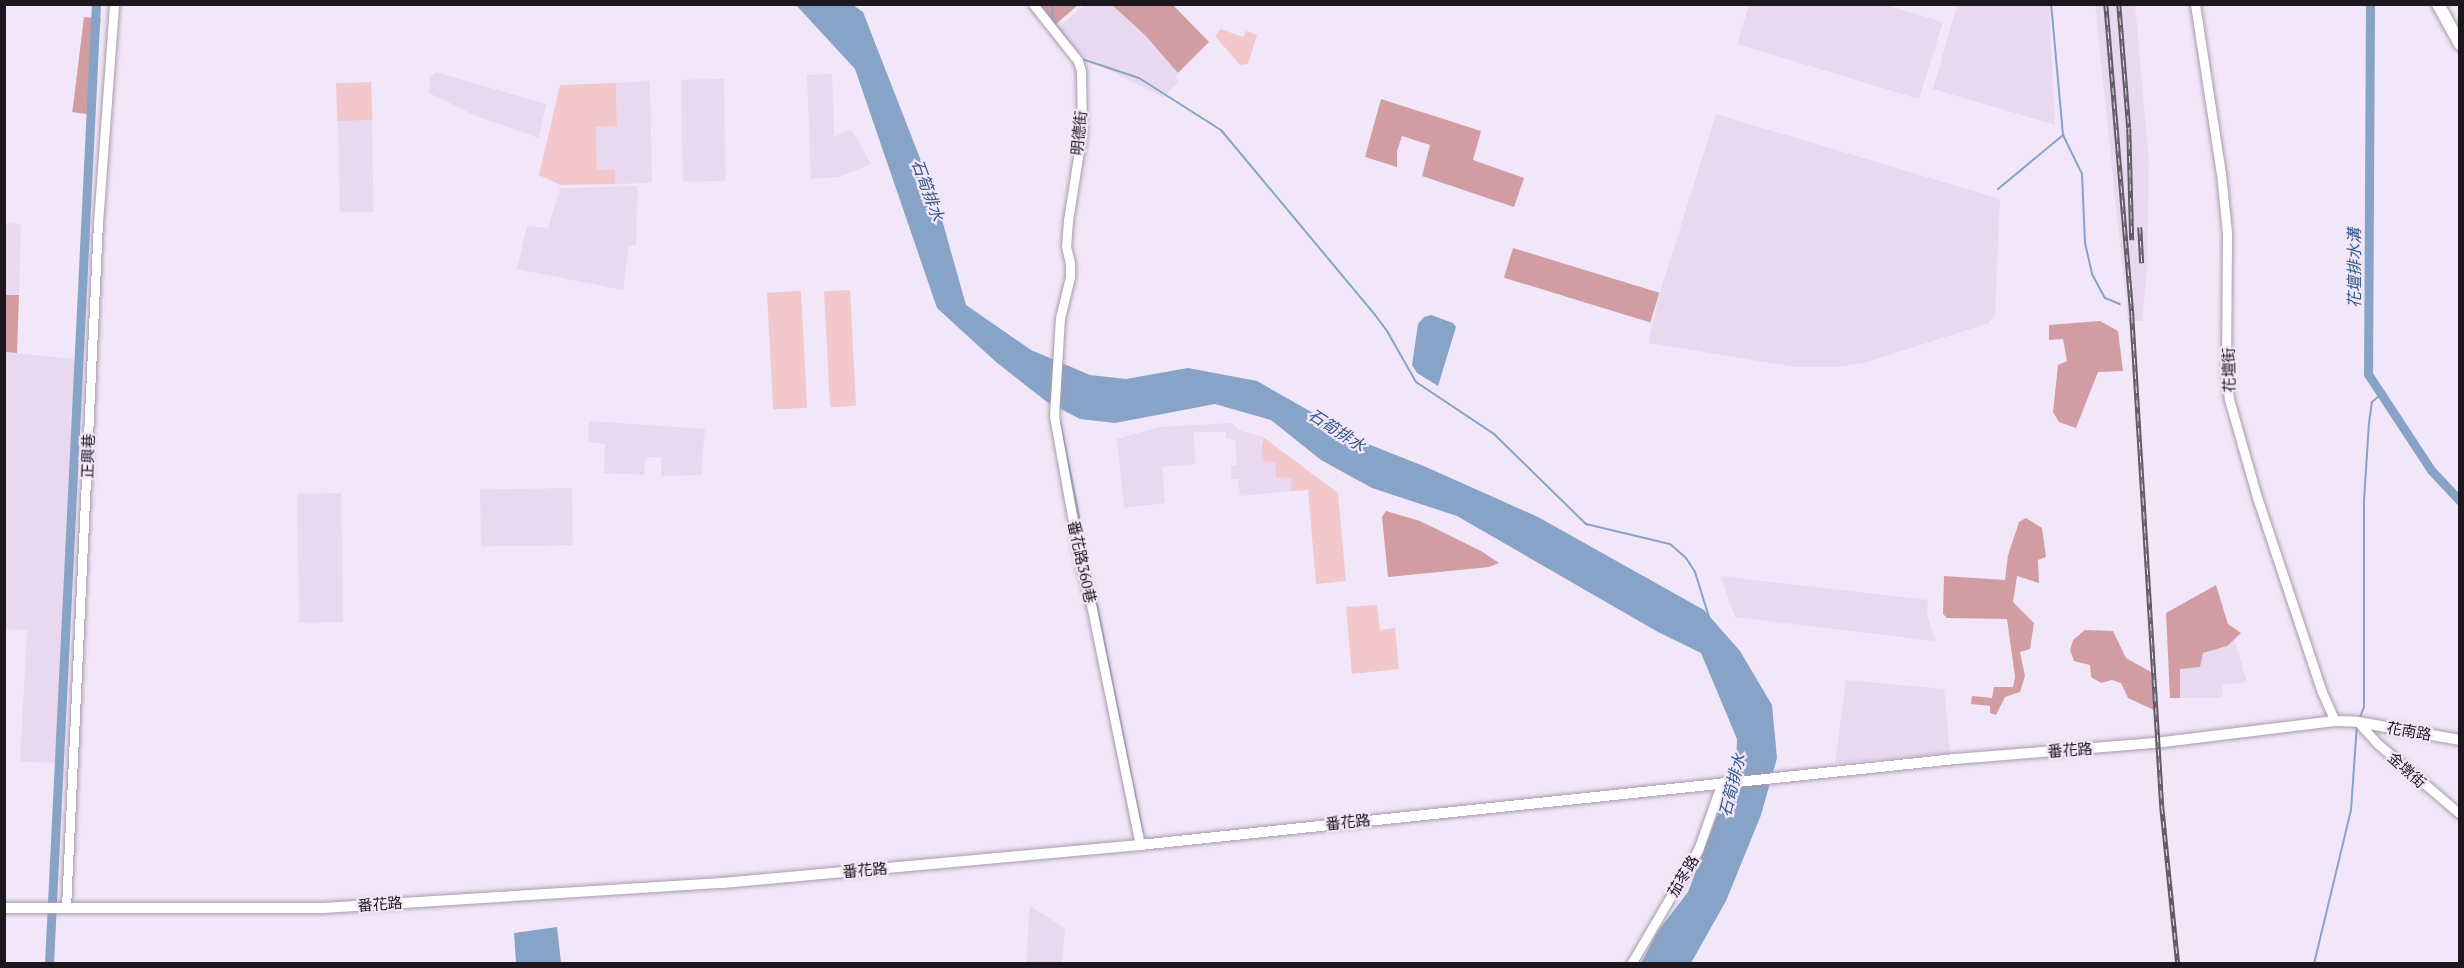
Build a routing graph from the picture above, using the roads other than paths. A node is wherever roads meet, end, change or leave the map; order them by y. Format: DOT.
graph roads {
  1 [pos="114,4"];
  2 [pos="1034,4"];
  3 [pos="2195,4"];
  4 [pos="2438,4"];
  5 [pos="2460,44"];
  6 [pos="1070,277"];
  7 [pos="2335,721"];
  8 [pos="2358,722"];
  9 [pos="2460,740"];
  10 [pos="1722,782"];
  11 [pos="2460,814"];
  12 [pos="1140,845"];
  13 [pos="4,908"];
  14 [pos="66,908"];
  15 [pos="1631,963"];
  1 -- 14 [label="street, 正興巷"];
  2 -- 6 [label="street, 明德街"];
  3 -- 7 [label="street, 花壇街"];
  4 -- 5 [label="main road"];
  6 -- 12 [label="street, 番花路360巷"];
  7 -- 8 [label="main road, 番花路"];
  7 -- 10 [label="main road, 番花路"];
  8 -- 9 [label="main road, 花南路"];
  8 -- 11 [label="street, 金墩街"];
  10 -- 12 [label="main road, 番花路"];
  10 -- 15 [label="street, 茄苳路"];
  12 -- 14 [label="main road, 番花路"];
  13 -- 14 [label="main road, 番花路"];
}
